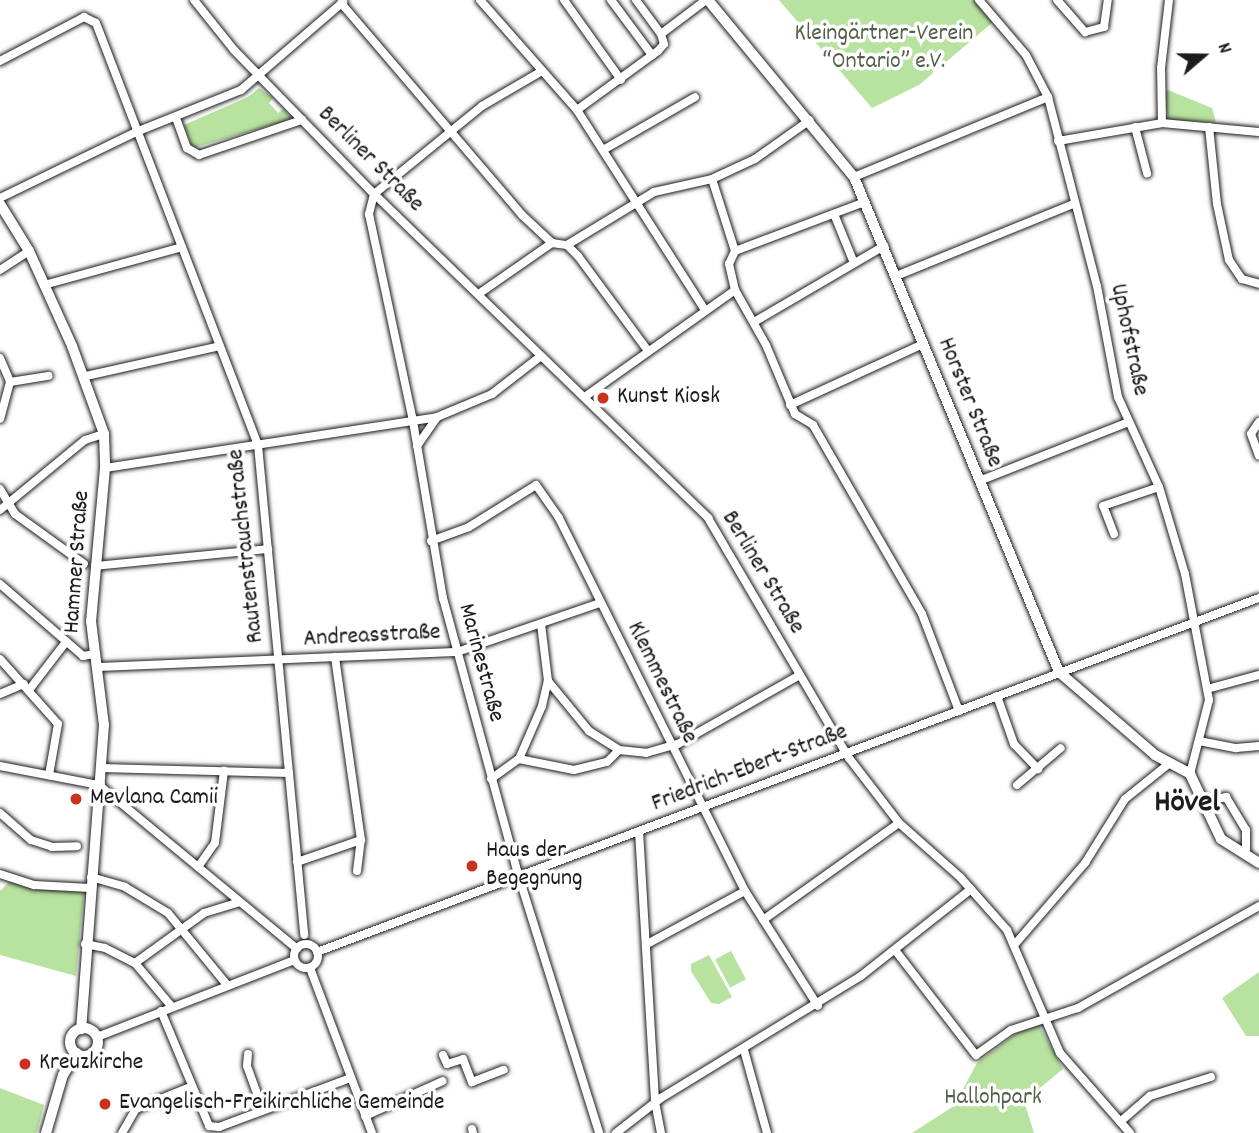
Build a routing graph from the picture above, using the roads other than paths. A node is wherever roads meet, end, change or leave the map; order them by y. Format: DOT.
graph roads {
  1 [pos="194,0"];
  2 [pos="480,0"];
  3 [pos="564,0"];
  4 [pos="611,0"];
  5 [pos="636,0"];
  6 [pos="707,0"];
  7 [pos="979,0"];
  8 [pos="1058,0"];
  9 [pos="1108,0"];
  10 [pos="1169,0"];
  11 [pos="343,2"];
  12 [pos="661,34"];
  13 [pos="652,55"];
  14 [pos="0,61"];
  15 [pos="542,71"];
  16 [pos="260,75"];
  17 [pos="621,80"];
  18 [pos="695,97"];
  19 [pos="1048,97"];
  20 [pos="577,110"];
  21 [pos="176,118"];
  22 [pos="302,120"];
  23 [pos="810,120"];
  24 [pos="1162,123"];
  25 [pos="1135,127"];
  26 [pos="1209,127"];
  27 [pos="136,132"];
  28 [pos="452,132"];
  29 [pos="1259,132"];
  30 [pos="1058,141"];
  31 [pos="603,150"];
  32 [pos="1147,173"];
  33 [pos="854,177"];
  34 [pos="712,179"];
  35 [pos="374,194"];
  36 [pos="0,198"];
  37 [pos="865,202"];
  38 [pos="635,203"];
  39 [pos="0,204"];
  40 [pos="1073,204"];
  41 [pos="834,214"];
  42 [pos="552,243"];
  43 [pos="567,245"];
  44 [pos="182,247"];
  45 [pos="884,247"];
  46 [pos="29,251"];
  47 [pos="735,251"];
  48 [pos="854,263"];
  49 [pos="0,270"];
  50 [pos="896,276"];
  51 [pos="1259,284"];
  52 [pos="44,285"];
  53 [pos="735,290"];
  54 [pos="480,293"];
  55 [pos="705,310"];
  56 [pos="754,322"];
  57 [pos="923,344"];
  58 [pos="220,346"];
  59 [pos="648,351"];
  60 [pos="541,356"];
  61 [pos="0,358"];
  62 [pos="49,376"];
  63 [pos="86,376"];
  64 [pos="10,382"];
  65 [pos="586,396"];
  66 [pos="790,405"];
  67 [pos="437,417"];
  68 [pos="0,419"];
  69 [pos="413,421"];
  70 [pos="1129,422"];
  71 [pos="1259,422"];
  72 [pos="104,434"];
  73 [pos="258,445"];
  74 [pos="417,446"];
  75 [pos="1259,456"];
  76 [pos="105,468"];
  77 [pos="979,481"];
  78 [pos="1159,487"];
  79 [pos="0,489"];
  80 [pos="8,503"];
  81 [pos="0,510"];
  82 [pos="1114,534"];
  83 [pos="431,541"];
  84 [pos="268,549"];
  85 [pos="90,565"];
  86 [pos="0,584"];
  87 [pos="1259,598"];
  88 [pos="600,603"];
  89 [pos="1196,621"];
  90 [pos="541,624"];
  91 [pos="66,642"];
  92 [pos="457,652"];
  93 [pos="94,654"];
  94 [pos="335,657"];
  95 [pos="0,659"];
  96 [pos="278,660"];
  97 [pos="97,667"];
  98 [pos="1059,672"];
  99 [pos="800,675"];
  100 [pos="1259,675"];
  101 [pos="548,681"];
  102 [pos="27,687"];
  103 [pos="1207,689"];
  104 [pos="0,694"];
  105 [pos="997,696"];
  106 [pos="959,710"];
  107 [pos="1199,741"];
  108 [pos="1259,746"];
  109 [pos="671,747"];
  110 [pos="1061,748"];
  111 [pos="619,750"];
  112 [pos="845,754"];
  113 [pos="519,759"];
  114 [pos="1170,763"];
  115 [pos="0,766"];
  116 [pos="101,768"];
  117 [pos="1038,769"];
  118 [pos="224,771"];
  119 [pos="289,773"];
  120 [pos="1190,774"];
  121 [pos="49,775"];
  122 [pos="491,779"];
  123 [pos="99,785"];
  124 [pos="1017,785"];
  125 [pos="1203,802"];
  126 [pos="701,808"];
  127 [pos="0,813"];
  128 [pos="899,823"];
  129 [pos="639,831"];
  130 [pos="361,840"];
  131 [pos="77,846"];
  132 [pos="1246,852"];
  133 [pos="297,862"];
  134 [pos="1259,863"];
  135 [pos="198,867"];
  136 [pos="357,872"];
  137 [pos="0,874"];
  138 [pos="519,877"];
  139 [pos="94,881"];
  140 [pos="971,889"];
  141 [pos="745,891"];
  142 [pos="239,902"];
  143 [pos="1259,906"];
  144 [pos="763,920"];
  145 [pos="183,926"];
  146 [pos="304,935"];
  147 [pos="1016,943"];
  148 [pos="85,944"];
  149 [pos="647,944"];
  150 [pos="297,948"];
  151 [pos="895,950"];
  152 [pos="317,952"];
  153 [pos="295,960"];
  154 [pos="135,963"];
  155 [pos="310,968"];
  156 [pos="228,986"];
  157 [pos="818,1006"];
  158 [pos="172,1007"];
  159 [pos="161,1011"];
  160 [pos="1043,1019"];
  161 [pos="81,1028"];
  162 [pos="97,1037"];
  163 [pos="744,1050"];
  164 [pos="77,1054"];
  165 [pos="248,1054"];
  166 [pos="443,1055"];
  167 [pos="504,1070"];
  168 [pos="1211,1077"];
  169 [pos="351,1078"];
  170 [pos="443,1082"];
  171 [pos="190,1087"];
  172 [pos="655,1102"];
  173 [pos="263,1110"];
  174 [pos="365,1116"];
  175 [pos="1120,1122"];
  176 [pos="47,1133"];
  177 [pos="122,1133"];
  178 [pos="372,1133"];
  179 [pos="599,1133"];
  180 [pos="616,1133"];
  181 [pos="661,1133"];
  182 [pos="767,1133"];
  183 [pos="1130,1133"];
  1 -- 16 [label="street, Berliner Straße"];
  2 -- 15 [label="street"];
  3 -- 17 [label="street"];
  4 -- 13 [label="street"];
  5 -- 12 [label="street"];
  6 -- 12 [label="street"];
  6 -- 23 [label="street, Horster Straße"];
  7 -- 19 [label="street, Uphofstraße"];
  8 -- 9 [label="street"];
  10 -- 24 [label="street"];
  11 -- 16 [label="street"];
  11 -- 28 [label="street"];
  12 -- 13 [label="street"];
  13 -- 17 [label="street"];
  14 -- 27 [label="street, Rautenstrauchstraße"];
  15 -- 20 [label="street"];
  15 -- 28 [label="street"];
  16 -- 21 [label="street"];
  16 -- 22 [label="street, Berliner Straße"];
  17 -- 20 [label="street"];
  18 -- 31 [label="street"];
  19 -- 30 [label="street, Uphofstraße"];
  19 -- 33 [label="street"];
  20 -- 31 [label="street"];
  21 -- 22 [label="street"];
  21 -- 27 [label="street"];
  22 -- 35 [label="street, Berliner Straße"];
  23 -- 33 [label="street, Horster Straße"];
  23 -- 34 [label="street"];
  24 -- 25 [label="street"];
  24 -- 26 [label="street"];
  25 -- 30 [label="street"];
  25 -- 32 [label="street"];
  26 -- 29 [label="street"];
  26 -- 51 [label="street"];
  27 -- 36 [label="street"];
  27 -- 44 [label="street, Rautenstrauchstraße"];
  28 -- 35 [label="street"];
  28 -- 42 [label="street"];
  30 -- 40 [label="street, Uphofstraße"];
  31 -- 38 [label="street"];
  33 -- 37 [label="street, Horster Straße"];
  34 -- 38 [label="street"];
  34 -- 47 [label="street"];
  35 -- 54 [label="street, Berliner Straße"];
  35 -- 69 [label="street, Marinestraße"];
  37 -- 41 [label="street"];
  37 -- 45 [label="street, Horster Straße"];
  38 -- 43 [label="street"];
  38 -- 55 [label="street"];
  39 -- 46 [label="street, Hammer Straße"];
  40 -- 50 [label="street"];
  40 -- 70 [label="street, Uphofstraße"];
  41 -- 47 [label="street"];
  41 -- 48 [label="street"];
  42 -- 43 [label="street"];
  42 -- 54 [label="street"];
  43 -- 59 [label="street"];
  44 -- 52 [label="street"];
  44 -- 58 [label="street, Rautenstrauchstraße"];
  45 -- 48 [label="street"];
  45 -- 50 [label="street, Horster Straße"];
  46 -- 49 [label="street"];
  46 -- 52 [label="street, Hammer Straße"];
  47 -- 53 [label="street"];
  48 -- 56 [label="street"];
  50 -- 57 [label="street, Horster Straße"];
  52 -- 63 [label="street, Hammer Straße"];
  53 -- 55 [label="street"];
  53 -- 56 [label="street"];
  54 -- 60 [label="street, Berliner Straße"];
  55 -- 59 [label="street"];
  56 -- 66 [label="street"];
  57 -- 66 [label="street"];
  57 -- 77 [label="street, Horster Straße"];
  58 -- 63 [label="street"];
  58 -- 73 [label="street, Rautenstrauchstraße"];
  59 -- 65 [label="street"];
  60 -- 65 [label="street, Berliner Straße"];
  60 -- 67 [label="street"];
  61 -- 64 [label="street"];
  62 -- 64 [label="street"];
  63 -- 72 [label="street, Hammer Straße"];
  64 -- 68 [label="street"];
  65 -- 99 [label="street, Berliner Straße"];
  66 -- 106 [label="street"];
  67 -- 69 [label="street"];
  67 -- 74 [label="street"];
  69 -- 73 [label="street"];
  69 -- 74 [label="street, Marinestraße"];
  70 -- 77 [label="street"];
  70 -- 78 [label="street, Uphofstraße"];
  71 -- 75 [label="street"];
  72 -- 76 [label="street, Hammer Straße"];
  72 -- 80 [label="street"];
  73 -- 76 [label="street"];
  73 -- 84 [label="street, Rautenstrauchstraße"];
  74 -- 83 [label="street, Marinestraße"];
  76 -- 85 [label="street, Hammer Straße"];
  77 -- 98 [label="street, Horster Straße"];
  78 -- 82 [label="street"];
  78 -- 89 [label="street, Uphofstraße"];
  79 -- 80 [label="street"];
  80 -- 81 [label="street"];
  80 -- 85 [label="street"];
  83 -- 88 [label="street, Klemmestraße"];
  83 -- 92 [label="street, Marinestraße"];
  84 -- 85 [label="street"];
  84 -- 96 [label="street, Rautenstrauchstraße"];
  85 -- 93 [label="street, Hammer Straße"];
  86 -- 91 [label="street"];
  87 -- 89 [label="street, Friedrich-Ebert-Straße"];
  88 -- 90 [label="street, Andreasstraße"];
  88 -- 109 [label="street, Klemmestraße"];
  89 -- 98 [label="street, Friedrich-Ebert-Straße"];
  89 -- 103 [label="street, Uphofstraße"];
  90 -- 92 [label="street, Andreasstraße"];
  90 -- 101 [label="street"];
  91 -- 93 [label="street"];
  91 -- 102 [label="street"];
  92 -- 94 [label="street, Andreasstraße"];
  92 -- 122 [label="street, Marinestraße"];
  93 -- 97 [label="street, Hammer Straße"];
  94 -- 96 [label="street, Andreasstraße"];
  94 -- 130 [label="street"];
  95 -- 102 [label="street"];
  96 -- 97 [label="street, Andreasstraße"];
  96 -- 119 [label="street, Rautenstrauchstraße"];
  97 -- 116 [label="street, Hammer Straße"];
  98 -- 105 [label="street, Friedrich-Ebert-Straße"];
  98 -- 114 [label="street, Horster Straße"];
  99 -- 109 [label="street"];
  99 -- 112 [label="street, Berliner Straße"];
  100 -- 103 [label="street"];
  101 -- 111 [label="street"];
  101 -- 113 [label="street"];
  102 -- 104 [label="street"];
  102 -- 121 [label="street"];
  103 -- 107 [label="street, Uphofstraße"];
  105 -- 106 [label="street, Friedrich-Ebert-Straße"];
  105 -- 117 [label="street"];
  106 -- 112 [label="street, Friedrich-Ebert-Straße"];
  107 -- 108 [label="street"];
  107 -- 120 [label="street, Uphofstraße"];
  109 -- 111 [label="street"];
  109 -- 126 [label="street, Klemmestraße"];
  110 -- 117 [label="street"];
  111 -- 113 [label="street"];
  112 -- 126 [label="street, Friedrich-Ebert-Straße"];
  112 -- 128 [label="street, Berliner Straße"];
  113 -- 122 [label="street"];
  114 -- 120 [label="street, Horster Straße"];
  114 -- 147 [label="street"];
  115 -- 121 [label="street"];
  116 -- 118 [label="street"];
  116 -- 123 [label="street, Hammer Straße"];
  117 -- 124 [label="street"];
  118 -- 119 [label="street"];
  118 -- 135 [label="street"];
  119 -- 133 [label="street, Rautenstrauchstraße"];
  120 -- 125 [label="street"];
  121 -- 123 [label="street"];
  122 -- 138 [label="street, Marinestraße"];
  123 -- 135 [label="street"];
  123 -- 139 [label="street, Hammer Straße"];
  125 -- 132 [label="street"];
  125 -- 132 [label="street"];
  126 -- 129 [label="street, Friedrich-Ebert-Straße"];
  126 -- 141 [label="street, Klemmestraße"];
  127 -- 131 [label="street"];
  128 -- 140 [label="street, Berliner Straße"];
  128 -- 144 [label="street"];
  129 -- 138 [label="street, Friedrich-Ebert-Straße"];
  129 -- 149 [label="street"];
  130 -- 133 [label="street"];
  130 -- 136 [label="street"];
  132 -- 134 [label="street"];
  133 -- 146 [label="street, Rautenstrauchstraße"];
  135 -- 142 [label="street"];
  137 -- 139 [label="street"];
  138 -- 152 [label="street, Friedrich-Ebert-Straße"];
  138 -- 179 [label="street, Marinestraße"];
  139 -- 145 [label="street"];
  139 -- 148 [label="street, Hammer Straße"];
  140 -- 147 [label="street, Berliner Straße"];
  140 -- 151 [label="street"];
  141 -- 144 [label="street, Klemmestraße"];
  141 -- 149 [label="street"];
  142 -- 145 [label="street"];
  142 -- 150 [label="street"];
  143 -- 160 [label="street"];
  144 -- 157 [label="street, Klemmestraße"];
  145 -- 154 [label="street"];
  145 -- 156 [label="street"];
  147 -- 160 [label="street, Berliner Straße"];
  148 -- 154 [label="street"];
  148 -- 161 [label="street, Hammer Straße"];
  149 -- 172 [label="street"];
  150 -- 152 [label="street"];
  150 -- 153 [label="street"];
  151 -- 157 [label="street"];
  151 -- 160 [label="street"];
  152 -- 155 [label="street"];
  153 -- 155 [label="street"];
  153 -- 156 [label="street"];
  154 -- 158 [label="street"];
  155 -- 169 [label="street"];
  156 -- 158 [label="street"];
  157 -- 163 [label="street"];
  158 -- 159 [label="street"];
  159 -- 162 [label="street"];
  159 -- 171 [label="street"];
  160 -- 175 [label="street, Berliner Straße"];
  161 -- 162 [label="street"];
  161 -- 164 [label="street, Hammer Straße"];
  162 -- 164 [label="street"];
  163 -- 172 [label="street"];
  163 -- 182 [label="street"];
  164 -- 176 [label="street"];
  165 -- 173 [label="street"];
  166 -- 167 [label="street"];
  168 -- 175 [label="street"];
  169 -- 173 [label="street"];
  169 -- 174 [label="street"];
  170 -- 174 [label="street"];
  171 -- 173 [label="street"];
  171 -- 177 [label="street"];
  172 -- 180 [label="street"];
  172 -- 181 [label="street"];
  174 -- 178 [label="street"];
  175 -- 183 [label="street, Berliner Straße"];
}
